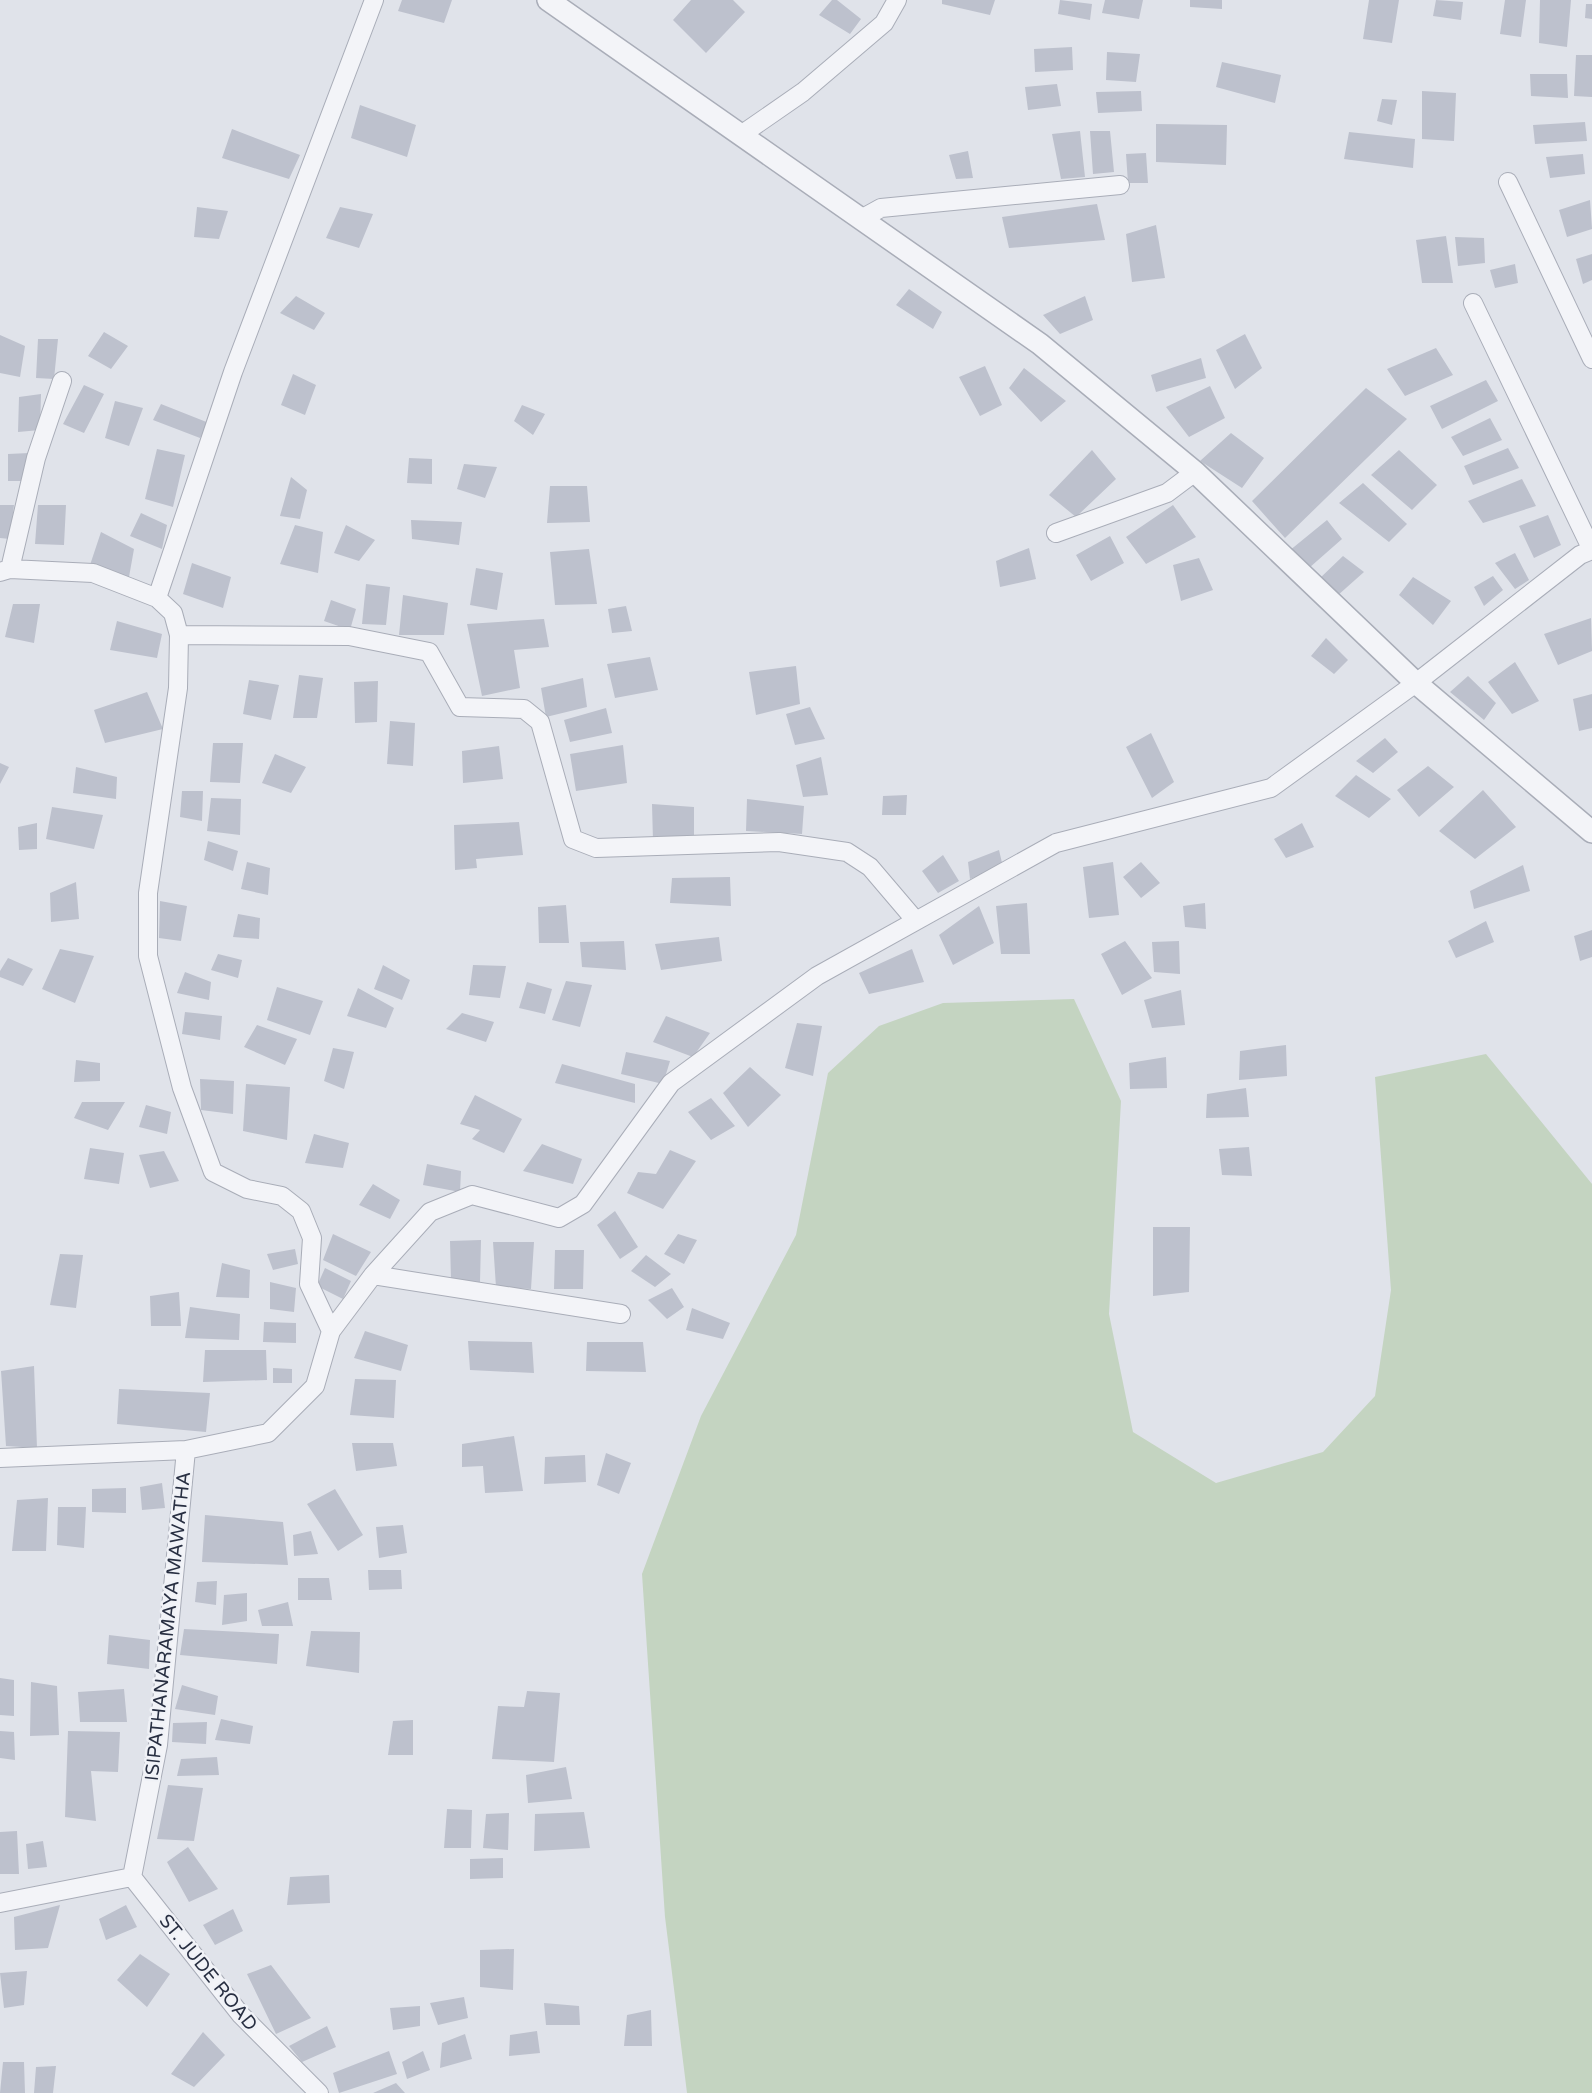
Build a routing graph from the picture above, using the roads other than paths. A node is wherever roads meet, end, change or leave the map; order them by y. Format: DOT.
graph roads {
  1 [pos="374,0"];
  2 [pos="548,0"];
  3 [pos="897,0"];
  4 [pos="741,135"];
  5 [pos="1508,182"];
  6 [pos="1120,185"];
  7 [pos="861,219"];
  8 [pos="1473,303"];
  9 [pos="1592,359"];
  10 [pos="62,381"];
  11 [pos="1195,472"];
  12 [pos="1056,533"];
  13 [pos="1592,550"];
  14 [pos="5,571"];
  15 [pos="157,598"];
  16 [pos="179,635"];
  17 [pos="1416,683"];
  18 [pos="1592,832"];
  19 [pos="916,921"];
  20 [pos="373,1275"];
  21 [pos="621,1314"];
  22 [pos="331,1331"];
  23 [pos="186,1450"];
  24 [pos="0,1458"];
  25 [pos="132,1877"];
  26 [pos="0,1903"];
  27 [pos="319,2093"];
  1 -- 15 [label="street"];
  2 -- 4 [label="street"];
  3 -- 4 [label="street"];
  4 -- 7 [label="street"];
  5 -- 9 [label="street"];
  6 -- 7 [label="street"];
  7 -- 11 [label="street"];
  8 -- 13 [label="street"];
  10 -- 14 [label="street"];
  11 -- 12 [label="street"];
  11 -- 17 [label="street"];
  13 -- 17 [label="street, ISIPATHANARAMAYA MAWATHA"];
  14 -- 15 [label="street"];
  15 -- 16 [label="street"];
  16 -- 19 [label="street"];
  16 -- 22 [label="street"];
  17 -- 18 [label="street"];
  17 -- 19 [label="street, ISIPATHANARAMAYA MAWATHA"];
  19 -- 20 [label="street, ISIPATHANARAMAYA MAWATHA"];
  20 -- 21 [label="street"];
  20 -- 22 [label="street, ISIPATHANARAMAYA MAWATHA"];
  22 -- 23 [label="street, ISIPATHANARAMAYA MAWATHA"];
  23 -- 24 [label="street, ISIPATHANARAMAYA MAWATHA"];
  23 -- 25 [label="street, ISIPATHANARAMAYA MAWATHA"];
  25 -- 26 [label="street"];
  25 -- 27 [label="street, ST. JUDE ROAD"];
}
